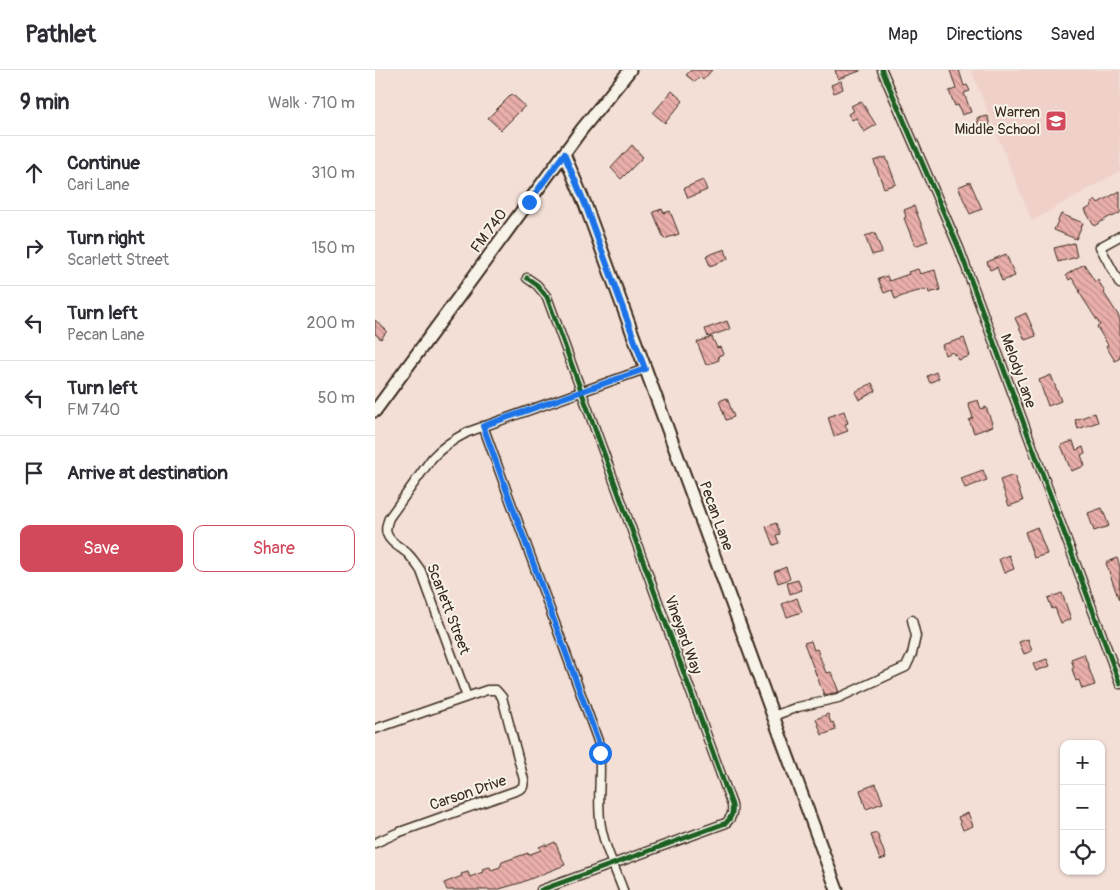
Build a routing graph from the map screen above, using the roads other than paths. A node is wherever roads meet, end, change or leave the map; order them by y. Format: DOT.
graph roads {
  1 [pos="630,70"];
  2 [pos="882,70"];
  3 [pos="564,154"];
  4 [pos="1120,236"];
  5 [pos="527,278"];
  6 [pos="1120,284"];
  7 [pos="645,369"];
  8 [pos="581,392"];
  9 [pos="375,411"];
  10 [pos="483,426"];
  11 [pos="912,620"];
  12 [pos="1120,684"];
  13 [pos="467,697"];
  14 [pos="773,716"];
  15 [pos="375,729"];
  16 [pos="375,843"];
  17 [pos="613,864"];
  18 [pos="541,890"];
  19 [pos="623,890"];
  20 [pos="837,890"];
  1 -- 3 [label="street, FM 740 / FM 740"];
  2 -- 12 [label="street, Melody Lane"];
  3 -- 7 [label="street, Pecan Lane"];
  3 -- 9 [label="street, FM 740 / FM 740"];
  4 -- 6 [label="street"];
  5 -- 8 [label="street, Vineyard Way"];
  7 -- 8 [label="street, Scarlett Street"];
  7 -- 14 [label="street, Pecan Lane"];
  8 -- 10 [label="street, Scarlett Street"];
  8 -- 17 [label="street, Vineyard Way"];
  10 -- 13 [label="street, Scarlett Street"];
  10 -- 17 [label="street"];
  11 -- 14 [label="street"];
  13 -- 15 [label="street"];
  13 -- 16 [label="street, Carson Drive"];
  14 -- 20 [label="street, Pecan Lane"];
  17 -- 18 [label="street, Vineyard Way"];
  17 -- 19 [label="street"];
}
